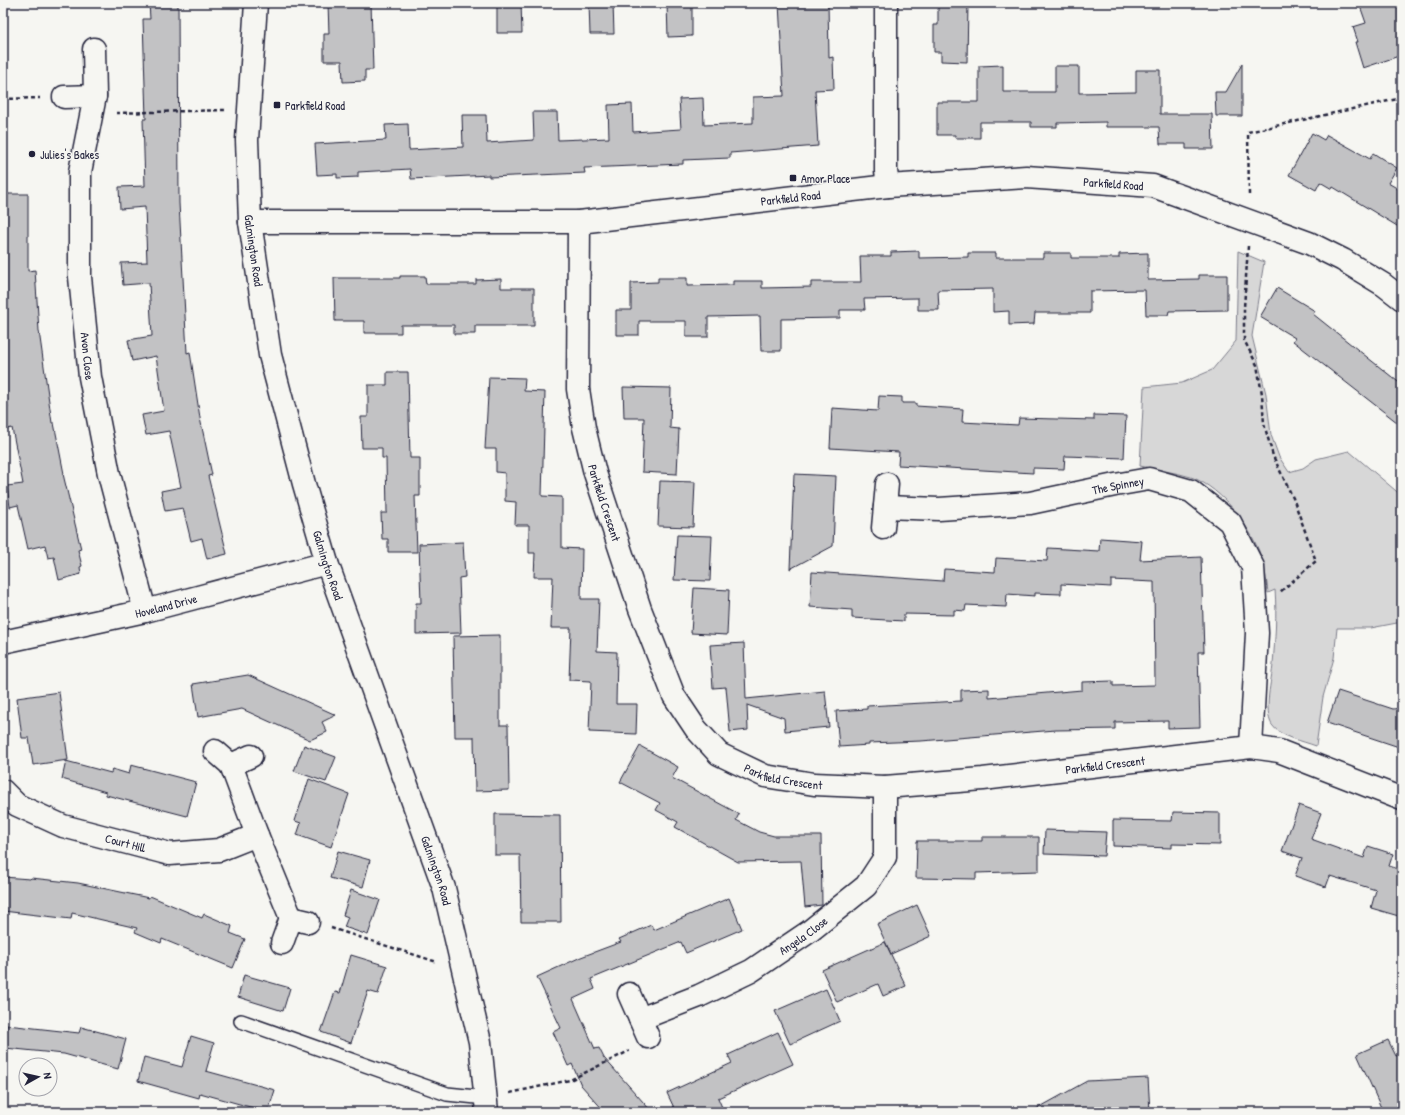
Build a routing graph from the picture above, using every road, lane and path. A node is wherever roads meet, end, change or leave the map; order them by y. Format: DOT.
graph roads {
  1 [pos="256,3"];
  2 [pos="886,3"];
  3 [pos="94,49"];
  4 [pos="64,97"];
  5 [pos="1402,98"];
  6 [pos="3,99"];
  7 [pos="94,105"];
  8 [pos="226,117"];
  9 [pos="888,186"];
  10 [pos="1250,220"];
  11 [pos="250,222"];
  12 [pos="579,222"];
  13 [pos="1402,299"];
  14 [pos="887,484"];
  15 [pos="327,563"];
  16 [pos="1255,608"];
  17 [pos="145,611"];
  18 [pos="3,642"];
  19 [pos="1251,747"];
  20 [pos="252,756"];
  21 [pos="885,787"];
  22 [pos="3,791"];
  23 [pos="1402,799"];
  24 [pos="257,835"];
  25 [pos="300,920"];
  26 [pos="282,943"];
  27 [pos="460,957"];
  28 [pos="629,994"];
  29 [pos="241,1021"];
  30 [pos="644,1028"];
  31 [pos="487,1105"];
  1 -- 11 [label="street, Galmington Road"];
  2 -- 9 [label="street"];
  3 -- 7 [label="street, Avon Close"];
  4 -- 6 [label="path"];
  4 -- 7 [label="street"];
  5 -- 10 [label="path"];
  7 -- 8 [label="path"];
  7 -- 17 [label="street, Avon Close"];
  9 -- 10 [label="street, Parkfield Road"];
  9 -- 12 [label="street, Parkfield Road"];
  10 -- 13 [label="street, Parkfield Road"];
  10 -- 16 [label="path"];
  11 -- 12 [label="street, Parkfield Road"];
  11 -- 15 [label="street, Galmington Road"];
  12 -- 21 [label="street, Parkfield Crescent"];
  14 -- 16 [label="street, The Spinney"];
  15 -- 17 [label="street, Hoveland Drive"];
  15 -- 27 [label="street, Galmington Road"];
  16 -- 19 [label="street, The Spinney"];
  17 -- 18 [label="street, Hoveland Drive"];
  19 -- 21 [label="street, Parkfield Crescent"];
  19 -- 23 [label="street, Parkfield Crescent"];
  20 -- 24 [label="street"];
  21 -- 30 [label="street, Angela Close"];
  22 -- 24 [label="street, Court Hill"];
  24 -- 25 [label="street"];
  25 -- 26 [label="street"];
  25 -- 27 [label="path"];
  27 -- 31 [label="street, Galmington Road"];
  28 -- 30 [label="street"];
  29 -- 31 [label="lane"];
  30 -- 31 [label="path"];
}
